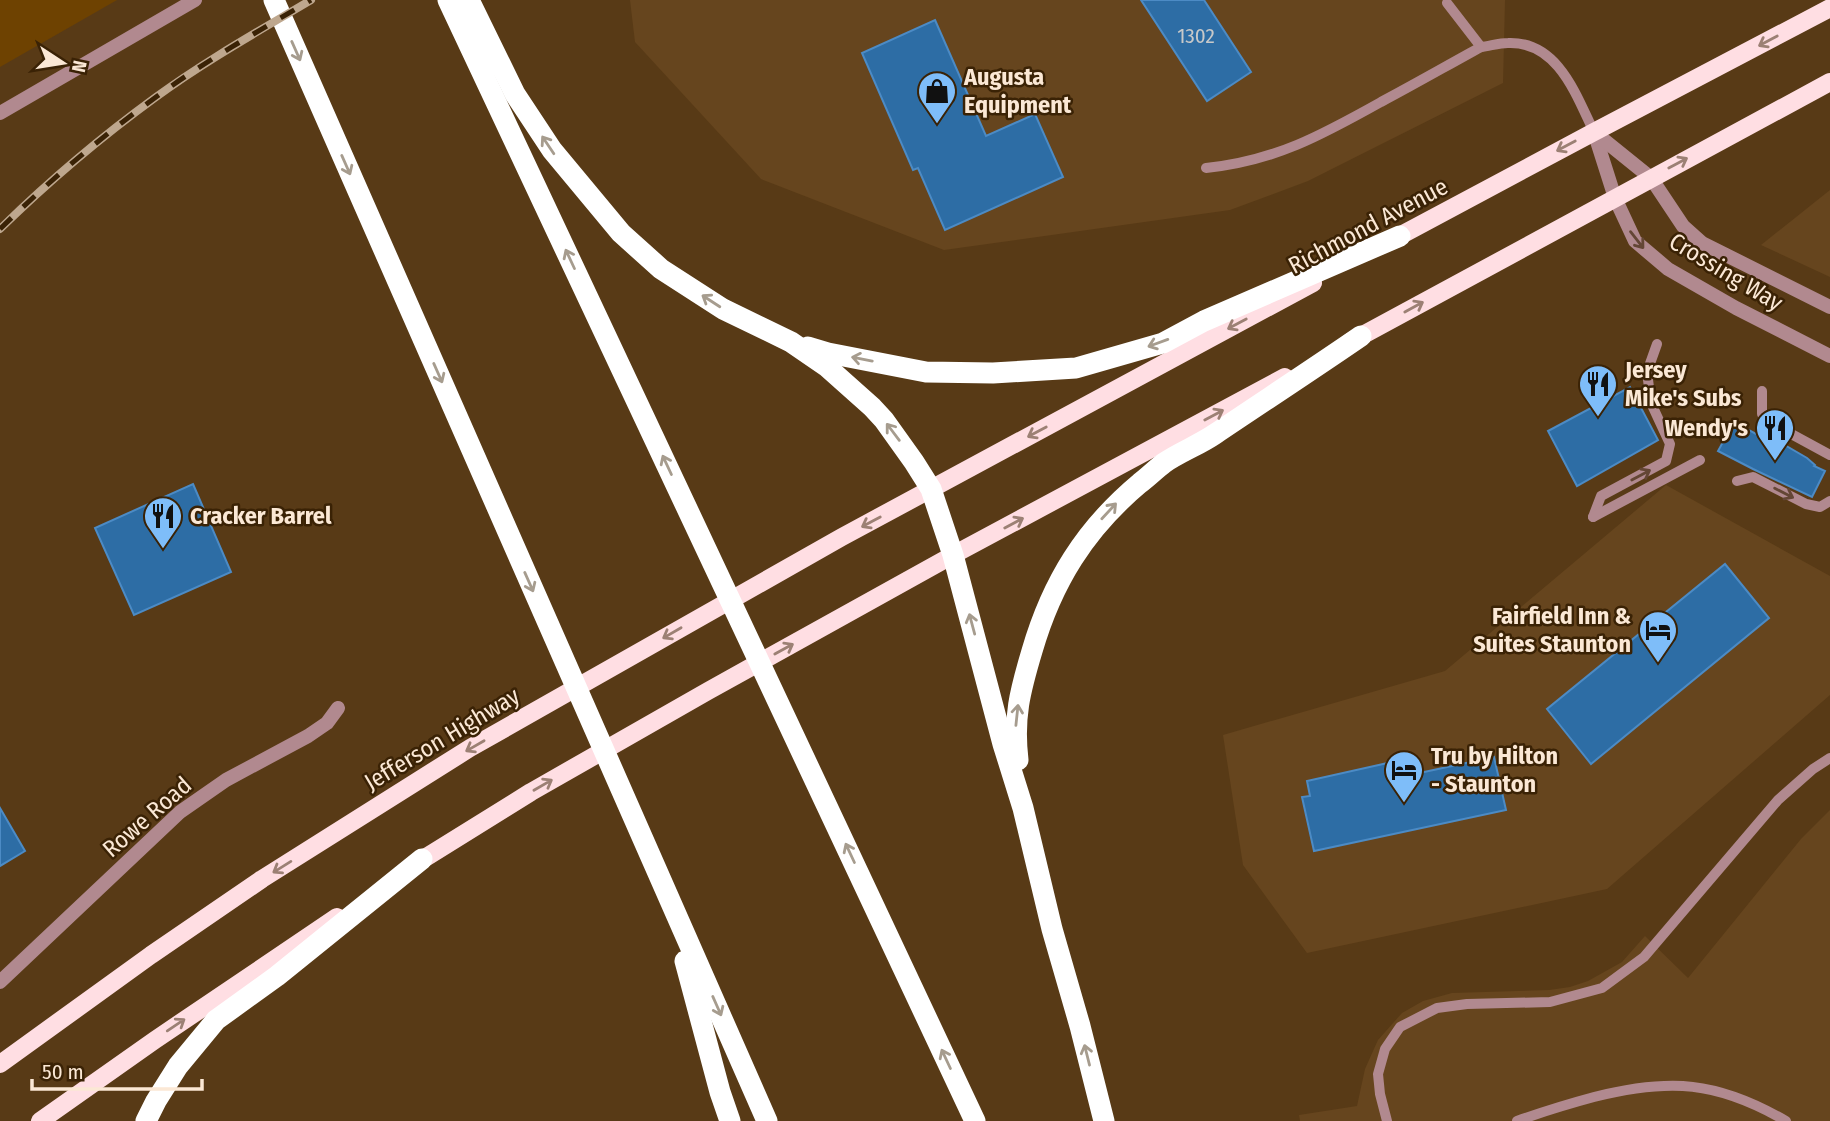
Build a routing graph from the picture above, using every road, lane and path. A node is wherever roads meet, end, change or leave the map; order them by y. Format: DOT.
graph roads {
  1 [pos="195,0"];
  2 [pos="274,0"];
  3 [pos="449,0"];
  4 [pos="469,0"];
  5 [pos="1447,4"];
  6 [pos="1829,8"];
  7 [pos="470,24"];
  8 [pos="1481,47"];
  9 [pos="1830,82"];
  10 [pos="0,113"];
  11 [pos="1594,132"];
  12 [pos="1206,168"];
  13 [pos="1651,178"];
  14 [pos="1615,198"];
  15 [pos="1400,236"];
  16 [pos="1830,307"];
  17 [pos="1361,336"];
  18 [pos="791,342"];
  19 [pos="1803,342"];
  20 [pos="1830,342"];
  21 [pos="1657,344"];
  22 [pos="1830,356"];
  23 [pos="1762,391"];
  24 [pos="1830,455"];
  25 [pos="1700,460"];
  26 [pos="1737,481"];
  27 [pos="931,489"];
  28 [pos="1830,501"];
  29 [pos="953,555"];
  30 [pos="338,708"];
  31 [pos="1830,758"];
  32 [pos="1023,808"];
  33 [pos="422,859"];
  34 [pos="668,895"];
  35 [pos="0,982"];
  36 [pos="0,1064"];
  37 [pos="40,1121"];
  38 [pos="146,1121"];
  39 [pos="730,1121"];
  40 [pos="767,1121"];
  41 [pos="975,1121"];
  42 [pos="1104,1121"];
  43 [pos="1387,1121"];
  44 [pos="1517,1121"];
  45 [pos="1786,1121"];
  1 -- 10 [label="street"];
  2 -- 34 [label="highway, one-way"];
  3 -- 7 [label="highway"];
  4 -- 7 [label="highway"];
  5 -- 8 [label="lane"];
  6 -- 11 [label="main road, Richmond Avenue, one-way"];
  18 -- 7 [label="highway, one-way"];
  41 -- 7 [label="highway, one-way"];
  8 -- 11 [label="lane"];
  8 -- 12 [label="lane"];
  13 -- 9 [label="main road, one-way"];
  11 -- 13 [label="street, Crossing Way"];
  11 -- 14 [label="street, Crossing Way"];
  11 -- 15 [label="main road, Richmond Avenue, one-way"];
  13 -- 14 [label="main road"];
  13 -- 16 [label="street, Crossing Way"];
  17 -- 14 [label="main road, one-way"];
  14 -- 19 [label="street, Crossing Way, one-way"];
  15 -- 18 [label="highway, one-way"];
  15 -- 27 [label="main road, Richmond Avenue, one-way"];
  29 -- 17 [label="main road, one-way"];
  32 -- 17 [label="highway, one-way"];
  27 -- 18 [label="highway, one-way"];
  19 -- 20 [label="street"];
  19 -- 22 [label="street, Crossing Way"];
  25 -- 21 [label="lane, one-way"];
  23 -- 24 [label="lane"];
  26 -- 28 [label="lane, one-way"];
  27 -- 29 [label="highway"];
  27 -- 36 [label="main road, Jefferson Highway, one-way"];
  32 -- 29 [label="highway, one-way"];
  33 -- 29 [label="main road, one-way"];
  30 -- 35 [label="street, Rowe Road"];
  31 -- 43 [label="lane"];
  42 -- 32 [label="highway, one-way"];
  37 -- 33 [label="main road, one-way"];
  33 -- 38 [label="highway"];
  34 -- 39 [label="highway"];
  34 -- 40 [label="highway, one-way"];
  44 -- 45 [label="lane"];
}
